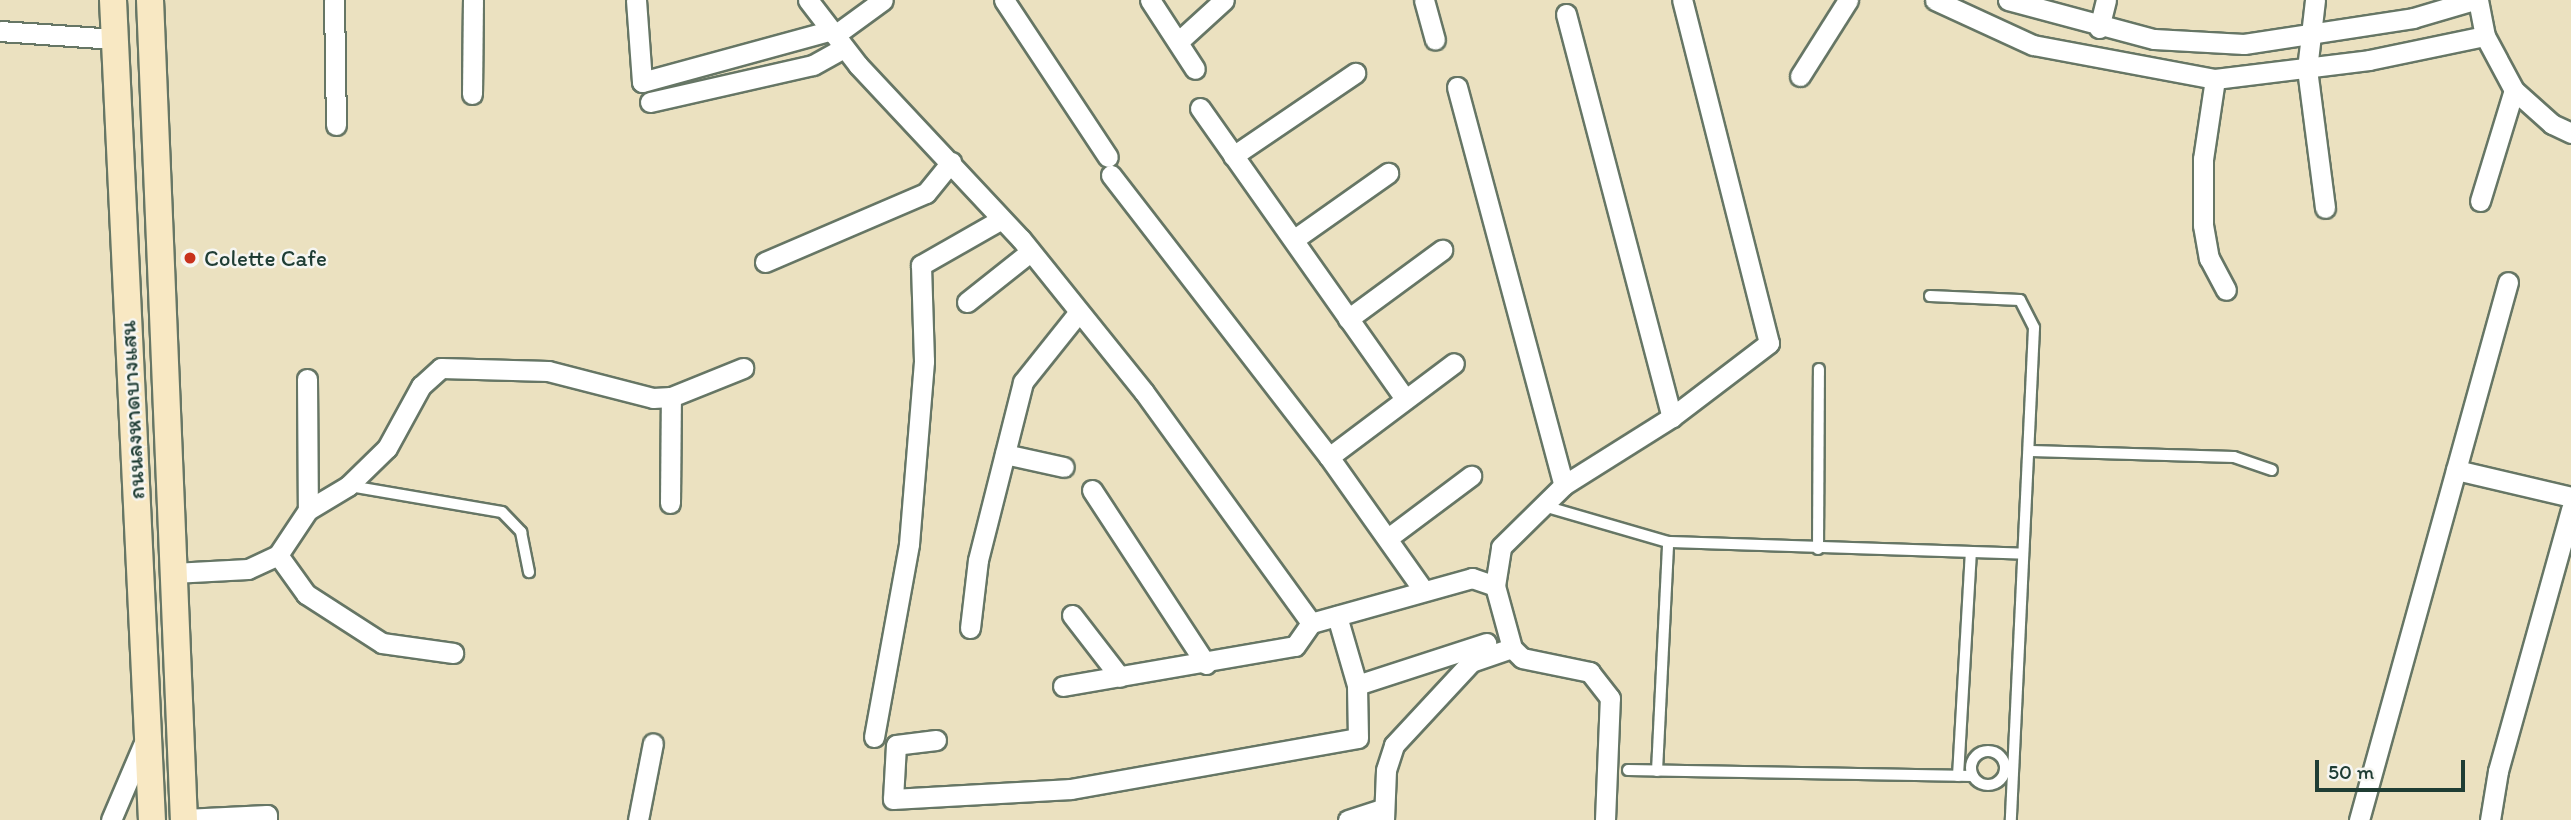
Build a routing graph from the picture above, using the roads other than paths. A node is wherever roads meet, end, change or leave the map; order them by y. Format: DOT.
graph roads {
  1 [pos="113,0"];
  2 [pos="150,0"];
  3 [pos="334,0"];
  4 [pos="473,0"];
  5 [pos="636,0"];
  6 [pos="808,0"];
  7 [pos="883,0"];
  8 [pos="1004,0"];
  9 [pos="1150,0"];
  10 [pos="1224,0"];
  11 [pos="1424,0"];
  12 [pos="1682,0"];
  13 [pos="1848,0"];
  14 [pos="1935,0"];
  15 [pos="2008,0"];
  16 [pos="2106,0"];
  17 [pos="2315,0"];
  18 [pos="2476,0"];
  19 [pos="1566,14"];
  20 [pos="2099,28"];
  21 [pos="0,30"];
  22 [pos="2314,36"];
  23 [pos="2485,36"];
  24 [pos="836,38"];
  25 [pos="115,39"];
  26 [pos="1435,40"];
  27 [pos="1178,42"];
  28 [pos="1195,69"];
  29 [pos="2307,69"];
  30 [pos="1355,74"];
  31 [pos="1800,76"];
  32 [pos="2215,79"];
  33 [pos="1457,87"];
  34 [pos="2514,90"];
  35 [pos="472,94"];
  36 [pos="650,102"];
  37 [pos="1200,107"];
  38 [pos="336,125"];
  39 [pos="2571,133"];
  40 [pos="1233,156"];
  41 [pos="951,162"];
  42 [pos="1388,173"];
  43 [pos="2480,201"];
  44 [pos="2325,208"];
  45 [pos="1000,220"];
  46 [pos="1296,238"];
  47 [pos="1442,250"];
  48 [pos="1030,252"];
  49 [pos="765,261"];
  50 [pos="2508,282"];
  51 [pos="2227,290"];
  52 [pos="1930,296"];
  53 [pos="967,302"];
  54 [pos="1078,313"];
  55 [pos="1348,319"];
  56 [pos="1454,363"];
  57 [pos="743,368"];
  58 [pos="1819,369"];
  59 [pos="307,379"];
  60 [pos="671,397"];
  61 [pos="1405,399"];
  62 [pos="1672,417"];
  63 [pos="2031,451"];
  64 [pos="1006,454"];
  65 [pos="1329,457"];
  66 [pos="1064,467"];
  67 [pos="2272,470"];
  68 [pos="2456,470"];
  69 [pos="1471,476"];
  70 [pos="1564,485"];
  71 [pos="348,486"];
  72 [pos="1092,490"];
  73 [pos="2571,497"];
  74 [pos="670,503"];
  75 [pos="1542,505"];
  76 [pos="2571,509"];
  77 [pos="308,510"];
  78 [pos="1388,538"];
  79 [pos="1668,542"];
  80 [pos="1818,549"];
  81 [pos="1971,553"];
  82 [pos="2021,554"];
  83 [pos="278,555"];
  84 [pos="529,572"];
  85 [pos="173,573"];
  86 [pos="1494,586"];
  87 [pos="1423,590"];
  88 [pos="1072,615"];
  89 [pos="1337,616"];
  90 [pos="1311,623"];
  91 [pos="970,628"];
  92 [pos="1510,642"];
  93 [pos="453,653"];
  94 [pos="1206,664"];
  95 [pos="1120,677"];
  96 [pos="1357,685"];
  97 [pos="1063,686"];
  98 [pos="148,734"];
  99 [pos="874,737"];
  100 [pos="936,740"];
  101 [pos="653,743"];
  102 [pos="2012,746"];
  103 [pos="1995,753"];
  104 [pos="1628,771"];
  105 [pos="1657,771"];
  106 [pos="1958,776"];
  107 [pos="1973,776"];
  108 [pos="1997,783"];
  109 [pos="2011,796"];
  110 [pos="1384,814"];
  111 [pos="111,820"];
  112 [pos="152,820"];
  113 [pos="184,820"];
  114 [pos="267,820"];
  115 [pos="638,820"];
  116 [pos="1348,820"];
  117 [pos="1605,820"];
  118 [pos="2011,820"];
  119 [pos="2359,820"];
  120 [pos="2490,820"];
  1 -- 25 [label="main road, ถนนลงหาดบางแสน"];
  2 -- 85 [label="main road, ถนนลงหาดบางแสน"];
  3 -- 38 [label="street"];
  4 -- 35 [label="street"];
  5 -- 24 [label="street"];
  6 -- 24 [label="street"];
  7 -- 24 [label="street"];
  8 -- 65 [label="street"];
  9 -- 27 [label="street"];
  10 -- 27 [label="street"];
  11 -- 26 [label="street"];
  12 -- 62 [label="street"];
  13 -- 31 [label="street"];
  14 -- 32 [label="street"];
  15 -- 20 [label="street"];
  16 -- 20 [label="street"];
  17 -- 22 [label="street"];
  18 -- 22 [label="street"];
  18 -- 23 [label="street"];
  19 -- 62 [label="street"];
  20 -- 22 [label="street"];
  21 -- 25 [label="street"];
  22 -- 29 [label="street"];
  23 -- 29 [label="street"];
  23 -- 34 [label="street"];
  24 -- 36 [label="street"];
  24 -- 41 [label="street"];
  25 -- 98 [label="main road, ถนนลงหาดบางแสน"];
  27 -- 28 [label="street"];
  29 -- 32 [label="street"];
  29 -- 44 [label="street"];
  30 -- 40 [label="street"];
  32 -- 51 [label="street"];
  33 -- 70 [label="street"];
  34 -- 39 [label="street"];
  34 -- 43 [label="street"];
  37 -- 40 [label="street"];
  40 -- 46 [label="street"];
  41 -- 45 [label="street"];
  41 -- 49 [label="street"];
  42 -- 46 [label="street"];
  45 -- 48 [label="street"];
  45 -- 99 [label="street"];
  46 -- 55 [label="street"];
  47 -- 55 [label="street"];
  48 -- 53 [label="street"];
  48 -- 54 [label="street"];
  50 -- 68 [label="street"];
  52 -- 63 [label="lane"];
  54 -- 64 [label="street"];
  54 -- 90 [label="street"];
  55 -- 61 [label="street"];
  56 -- 61 [label="street"];
  57 -- 60 [label="street"];
  58 -- 80 [label="lane"];
  59 -- 77 [label="street"];
  60 -- 71 [label="street"];
  60 -- 74 [label="street"];
  61 -- 65 [label="street"];
  62 -- 70 [label="street"];
  63 -- 67 [label="lane"];
  63 -- 82 [label="lane"];
  64 -- 66 [label="street"];
  64 -- 91 [label="street"];
  65 -- 78 [label="street"];
  68 -- 73 [label="street"];
  68 -- 119 [label="street"];
  69 -- 78 [label="street"];
  70 -- 75 [label="street"];
  71 -- 77 [label="street"];
  71 -- 84 [label="lane"];
  72 -- 94 [label="street"];
  75 -- 79 [label="lane"];
  75 -- 86 [label="street"];
  76 -- 120 [label="street"];
  77 -- 83 [label="street"];
  78 -- 87 [label="street"];
  79 -- 80 [label="lane"];
  79 -- 105 [label="lane"];
  80 -- 81 [label="lane"];
  81 -- 82 [label="lane"];
  81 -- 106 [label="lane"];
  82 -- 102 [label="lane"];
  83 -- 85 [label="street"];
  83 -- 93 [label="street"];
  85 -- 113 [label="main road, ถนนลงหาดบางแสน"];
  86 -- 87 [label="street"];
  86 -- 92 [label="street"];
  87 -- 89 [label="street"];
  88 -- 95 [label="street"];
  89 -- 90 [label="street"];
  89 -- 96 [label="street"];
  90 -- 94 [label="street"];
  92 -- 96 [label="street"];
  92 -- 110 [label="street"];
  92 -- 117 [label="street"];
  94 -- 95 [label="street"];
  95 -- 97 [label="street"];
  96 -- 100 [label="street"];
  98 -- 111 [label="street"];
  98 -- 112 [label="main road, ถนนลงหาดบางแสน"];
  101 -- 115 [label="street"];
  102 -- 103 [label="lane"];
  102 -- 109 [label="lane"];
  103 -- 107 [label="lane"];
  103 -- 108 [label="lane"];
  104 -- 105 [label="lane"];
  105 -- 106 [label="lane"];
  106 -- 107 [label="lane"];
  107 -- 108 [label="lane"];
  108 -- 109 [label="lane"];
  109 -- 118 [label="lane"];
  110 -- 116 [label="street"];
  113 -- 114 [label="street"];
}
